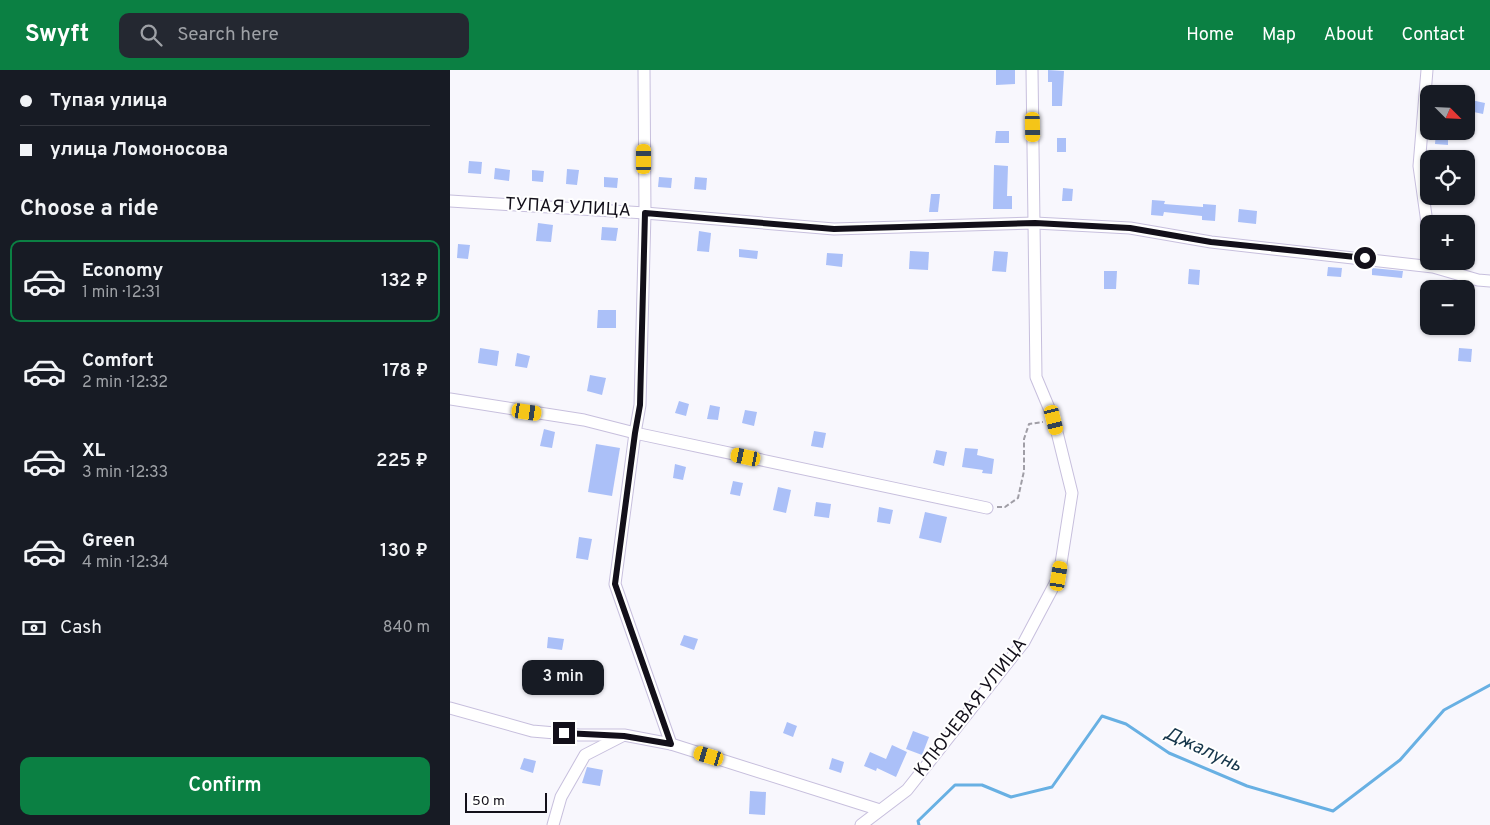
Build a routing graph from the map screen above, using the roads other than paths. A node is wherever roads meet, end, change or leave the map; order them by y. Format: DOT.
graph roads {
  1 [pos="644,70"];
  2 [pos="1032,70"];
  3 [pos="1427,70"];
  4 [pos="450,201"];
  5 [pos="645,213"];
  6 [pos="1426,215"];
  7 [pos="1035,223"];
  8 [pos="1420,263"];
  9 [pos="1449,270"];
  10 [pos="1490,281"];
  11 [pos="450,399"];
  12 [pos="635,433"];
  13 [pos="987,508"];
  14 [pos="450,708"];
  15 [pos="624,736"];
  16 [pos="671,744"];
  17 [pos="880,810"];
  18 [pos="553,825"];
  19 [pos="861,825"];
  1 -- 5 [label="street"];
  2 -- 7 [label="street, КЛЮЧЕВАЯ УЛИЦА"];
  3 -- 6 [label="street"];
  4 -- 5 [label="street, ТУПАЯ УЛИЦА"];
  5 -- 7 [label="street, ТУПАЯ УЛИЦА"];
  5 -- 12 [label="street"];
  7 -- 8 [label="street, ТУПАЯ УЛИЦА"];
  7 -- 17 [label="street, КЛЮЧЕВАЯ УЛИЦА"];
  9 -- 10 [label="street, ТУПАЯ УЛИЦА"];
  11 -- 12 [label="street"];
  12 -- 13 [label="street"];
  12 -- 16 [label="street"];
  14 -- 15 [label="street"];
  15 -- 16 [label="street"];
  15 -- 18 [label="street"];
  16 -- 17 [label="street"];
  17 -- 19 [label="street, КЛЮЧЕВАЯ УЛИЦА"];
}
